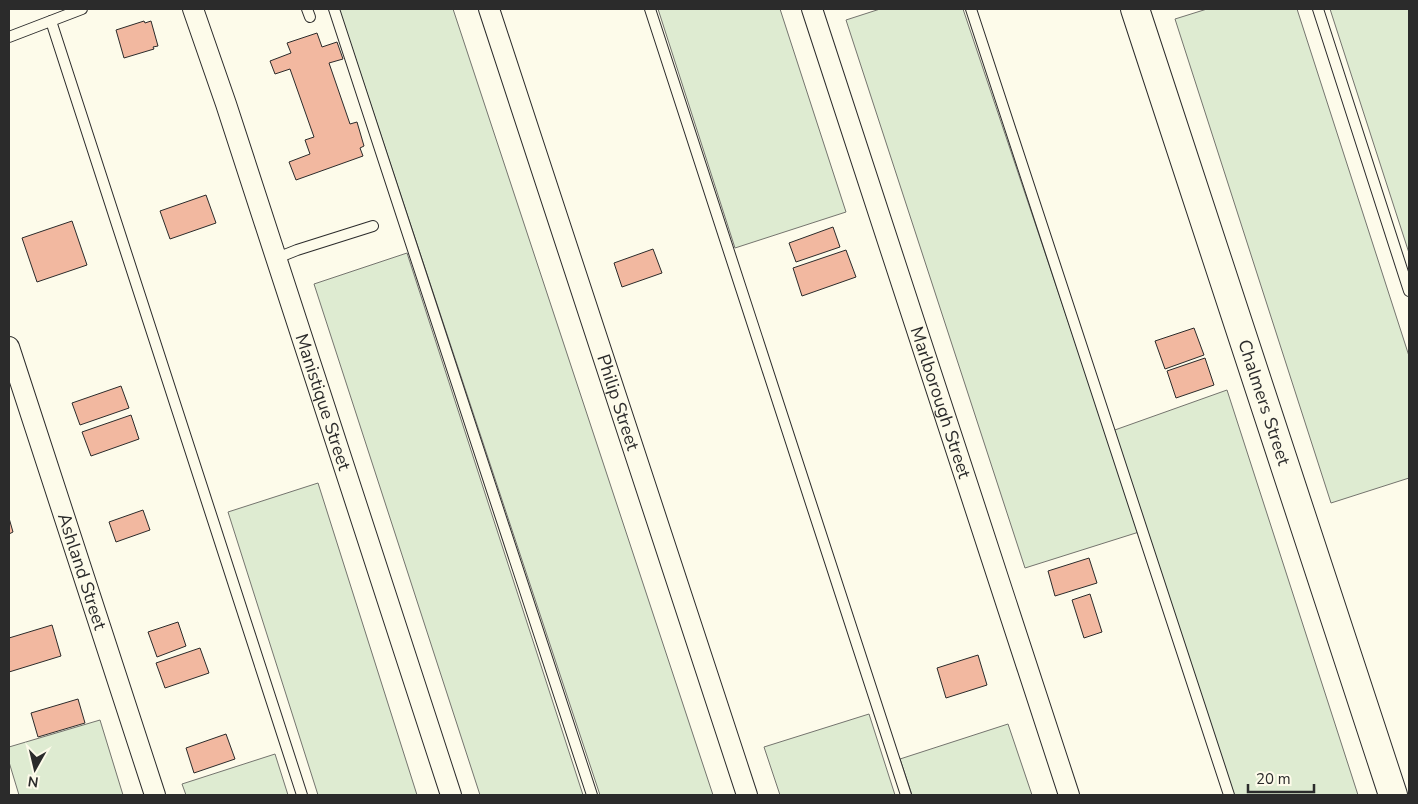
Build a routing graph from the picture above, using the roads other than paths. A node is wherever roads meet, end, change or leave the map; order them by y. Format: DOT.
graph roads {
  1 [pos="82,9"];
  2 [pos="193,9"];
  3 [pos="334,9"];
  4 [pos="489,9"];
  5 [pos="650,9"];
  6 [pos="812,9"];
  7 [pos="971,9"];
  8 [pos="1135,9"];
  9 [pos="1318,9"];
  10 [pos="51,21"];
  11 [pos="9,37"];
  12 [pos="373,226"];
  13 [pos="276,258"];
  14 [pos="1409,291"];
  15 [pos="9,347"];
  16 [pos="155,795"];
  17 [pos="302,795"];
  18 [pos="452,795"];
  19 [pos="592,795"];
  20 [pos="746,795"];
  21 [pos="906,795"];
  22 [pos="1069,795"];
  23 [pos="1229,795"];
  24 [pos="1393,795"];
  1 -- 10 [label="lane"];
  2 -- 13 [label="street, Manistique Street"];
  3 -- 19 [label="lane"];
  4 -- 20 [label="street, Philip Street"];
  5 -- 21 [label="lane"];
  6 -- 22 [label="street, Marlborough Street"];
  7 -- 23 [label="lane"];
  8 -- 24 [label="street, Chalmers Street"];
  9 -- 14 [label="lane"];
  10 -- 11 [label="lane"];
  10 -- 17 [label="lane"];
  12 -- 13 [label="lane"];
  13 -- 18 [label="street, Manistique Street"];
  15 -- 16 [label="street, Ashland Street"];
}
